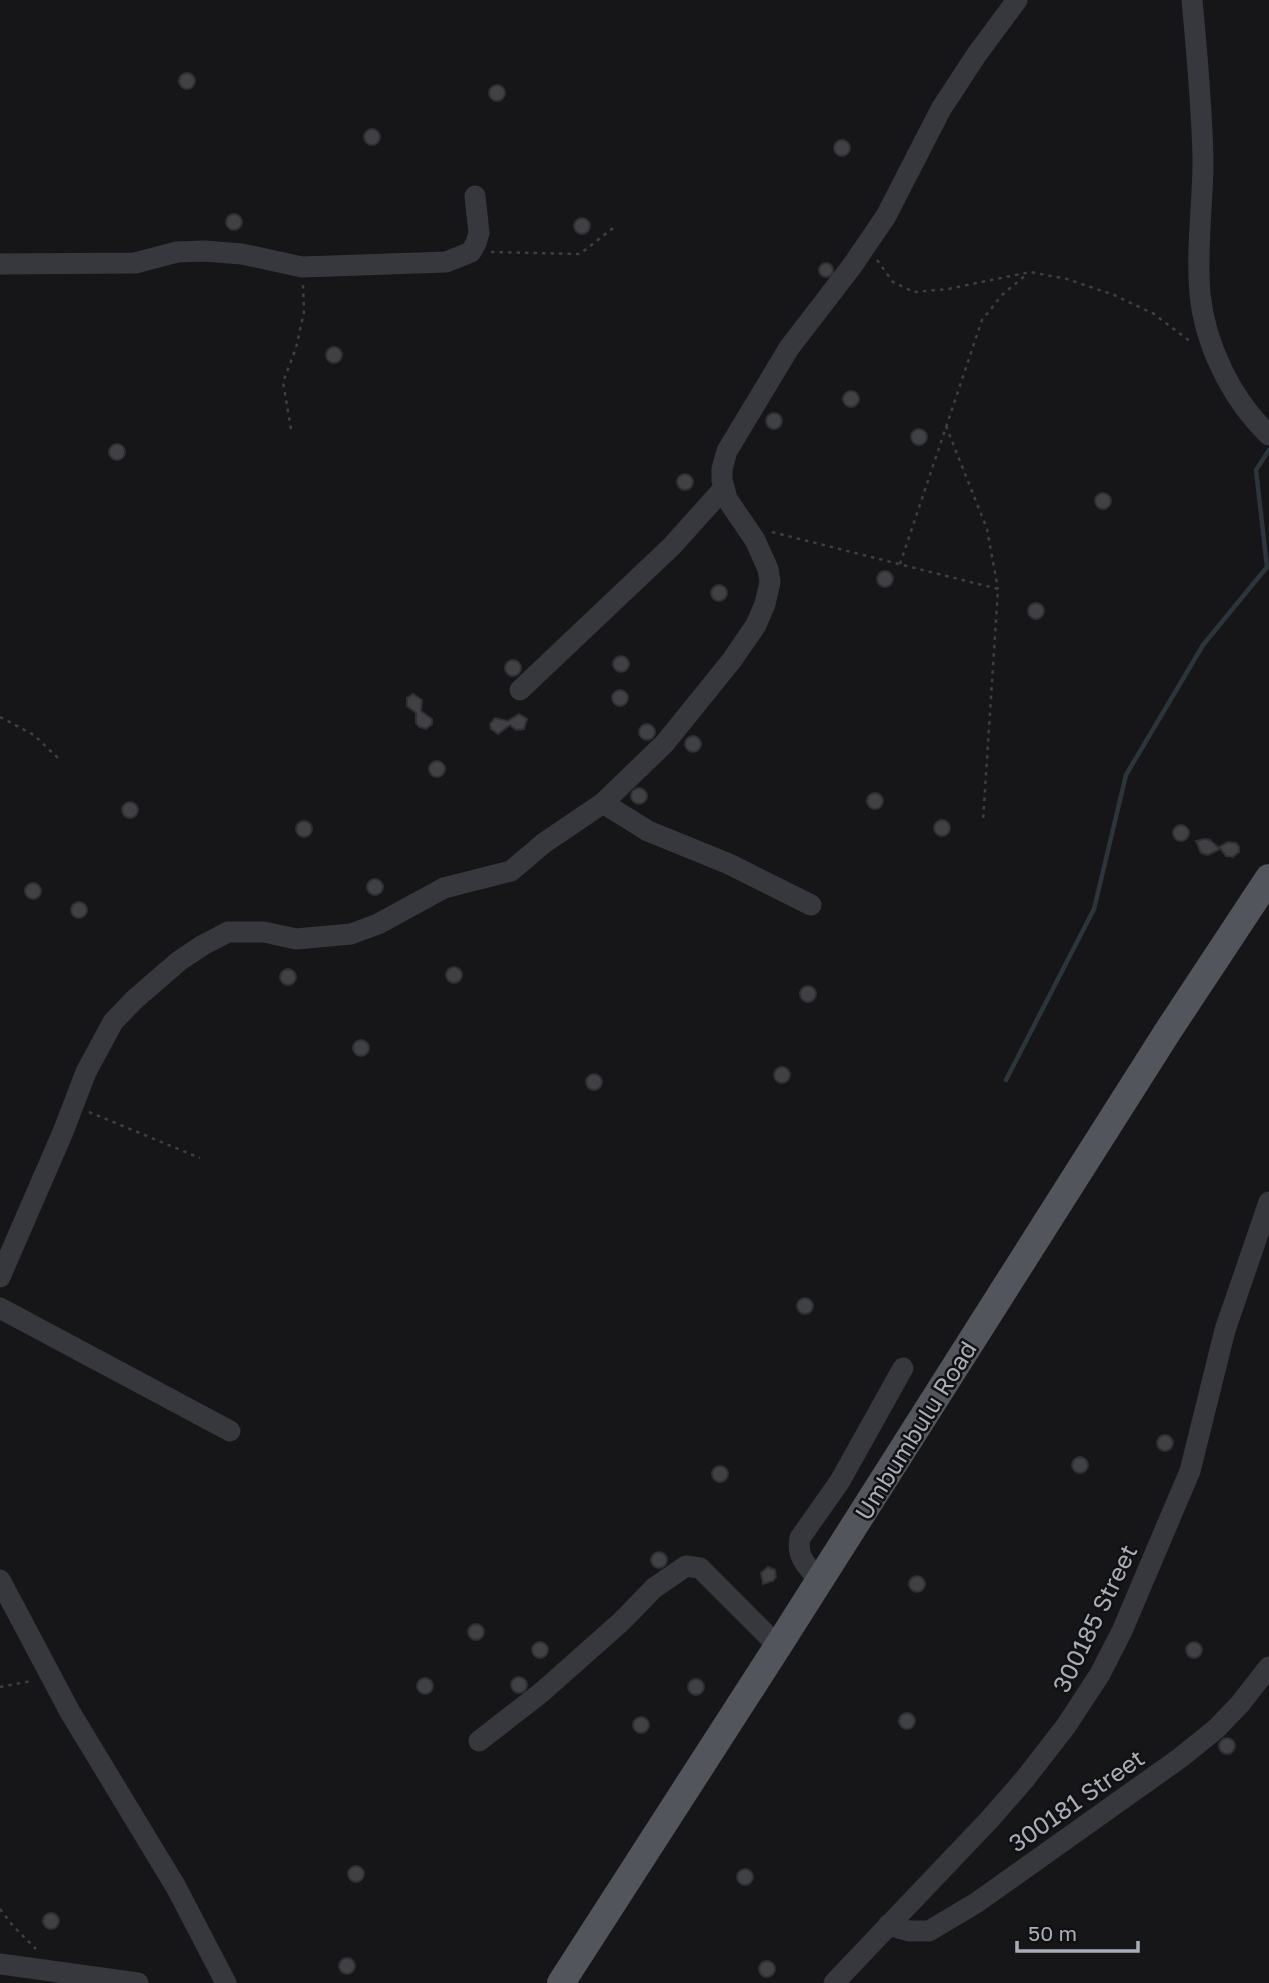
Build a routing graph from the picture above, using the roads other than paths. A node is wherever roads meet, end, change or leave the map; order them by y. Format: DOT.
graph roads {
  1 [pos="1017,0"];
  2 [pos="1192,0"];
  3 [pos="475,196"];
  4 [pos="0,264"];
  5 [pos="1269,435"];
  6 [pos="724,488"];
  7 [pos="520,690"];
  8 [pos="603,803"];
  9 [pos="1269,878"];
  10 [pos="811,905"];
  11 [pos="1269,1202"];
  12 [pos="0,1277"];
  13 [pos="0,1308"];
  14 [pos="903,1368"];
  15 [pos="230,1431"];
  16 [pos="0,1580"];
  17 [pos="819,1580"];
  18 [pos="778,1646"];
  19 [pos="1269,1667"];
  20 [pos="479,1741"];
  21 [pos="888,1925"];
  22 [pos="0,1964"];
  23 [pos="138,1983"];
  24 [pos="226,1983"];
  25 [pos="561,1983"];
  26 [pos="835,1983"];
  1 -- 6 [label="street"];
  2 -- 5 [label="street"];
  3 -- 4 [label="street"];
  6 -- 7 [label="street"];
  6 -- 8 [label="street"];
  8 -- 10 [label="street"];
  8 -- 12 [label="street"];
  9 -- 17 [label="main road, Umbumbulu Road"];
  11 -- 21 [label="street, 300185 Street"];
  13 -- 15 [label="street"];
  14 -- 17 [label="street"];
  16 -- 24 [label="street"];
  17 -- 18 [label="main road, Umbumbulu Road"];
  18 -- 20 [label="street"];
  18 -- 25 [label="main road, Umbumbulu Road"];
  19 -- 21 [label="street, 300181 Street"];
  21 -- 26 [label="street, 300185 Street"];
  22 -- 23 [label="street"];
}
